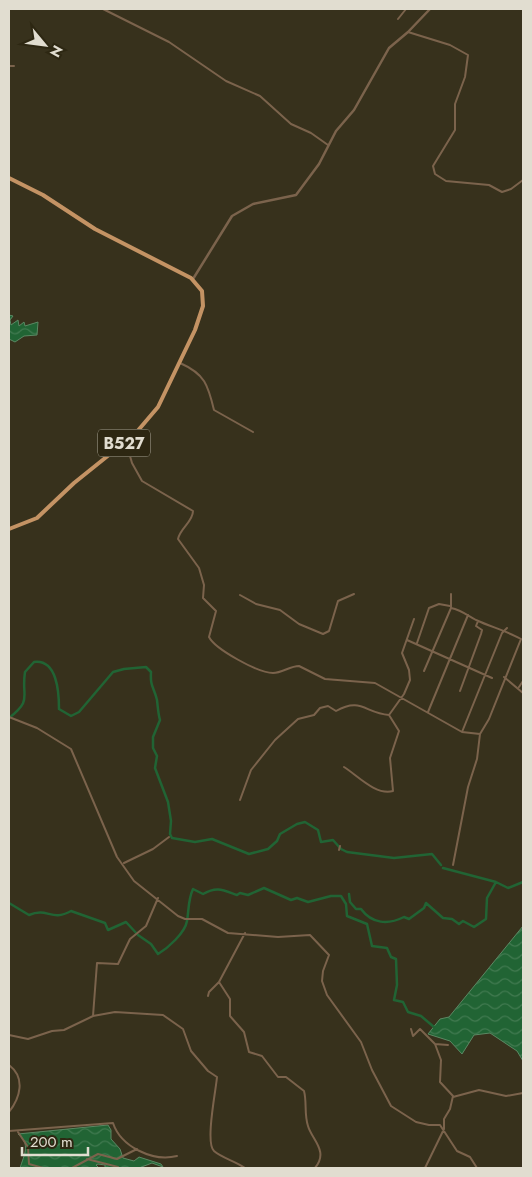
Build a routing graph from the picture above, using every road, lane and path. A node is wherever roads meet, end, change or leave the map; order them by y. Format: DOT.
graph roads {
  1 [pos="103,9"];
  2 [pos="406,9"];
  3 [pos="430,9"];
  4 [pos="398,18"];
  5 [pos="408,32"];
  6 [pos="9,66"];
  7 [pos="14,66"];
  8 [pos="328,145"];
  9 [pos="9,178"];
  10 [pos="523,180"];
  11 [pos="193,279"];
  12 [pos="180,363"];
  13 [pos="253,432"];
  14 [pos="126,442"];
  15 [pos="9,529"];
  16 [pos="354,594"];
  17 [pos="451,594"];
  18 [pos="240,595"];
  19 [pos="450,607"];
  20 [pos="468,615"];
  21 [pos="414,619"];
  22 [pos="478,621"];
  23 [pos="507,628"];
  24 [pos="503,630"];
  25 [pos="407,640"];
  26 [pos="416,644"];
  27 [pos="432,651"];
  28 [pos="450,660"];
  29 [pos="469,667"];
  30 [pos="424,670"];
  31 [pos="485,675"];
  32 [pos="504,677"];
  33 [pos="492,678"];
  34 [pos="523,680"];
  35 [pos="519,687"];
  36 [pos="460,691"];
  37 [pos="523,693"];
  38 [pos="400,697"];
  39 [pos="428,712"];
  40 [pos="389,714"];
  41 [pos="10,717"];
  42 [pos="462,732"];
  43 [pos="480,734"];
  44 [pos="344,767"];
  45 [pos="240,800"];
  46 [pos="169,837"];
  47 [pos="123,863"];
  48 [pos="453,865"];
  49 [pos="158,898"];
  50 [pos="245,933"];
  51 [pos="219,982"];
  52 [pos="208,996"];
  53 [pos="93,1016"];
  54 [pos="411,1030"];
  55 [pos="9,1035"];
  56 [pos="435,1044"];
  57 [pos="448,1045"];
  58 [pos="9,1065"];
  59 [pos="523,1093"];
  60 [pos="453,1097"];
  61 [pos="9,1112"];
  62 [pos="444,1129"];
  63 [pos="9,1131"];
  64 [pos="18,1132"];
  65 [pos="137,1148"];
  66 [pos="177,1156"];
  67 [pos="87,1159"];
  68 [pos="118,1167"];
  69 [pos="43,1168"];
  70 [pos="61,1168"];
  71 [pos="66,1168"];
  72 [pos="72,1168"];
  73 [pos="245,1168"];
  74 [pos="315,1168"];
  75 [pos="425,1168"];
  76 [pos="477,1168"];
  1 -- 8 [label="street"];
  2 -- 4 [label="street"];
  3 -- 5 [label="street"];
  5 -- 8 [label="street"];
  5 -- 10 [label="street"];
  6 -- 7 [label="street"];
  8 -- 11 [label="street"];
  9 -- 11 [label="main road"];
  11 -- 12 [label="main road, B527"];
  12 -- 13 [label="street"];
  12 -- 14 [label="main road, B527"];
  14 -- 15 [label="main road, B527"];
  14 -- 38 [label="street"];
  16 -- 18 [label="street"];
  17 -- 19 [label="street"];
  19 -- 20 [label="street"];
  19 -- 26 [label="street"];
  19 -- 27 [label="street"];
  20 -- 22 [label="street"];
  20 -- 28 [label="street"];
  21 -- 25 [label="street"];
  22 -- 24 [label="street"];
  22 -- 29 [label="street"];
  23 -- 24 [label="street"];
  24 -- 31 [label="street"];
  24 -- 32 [label="street"];
  25 -- 26 [label="street"];
  25 -- 38 [label="street"];
  26 -- 27 [label="street"];
  27 -- 28 [label="street"];
  27 -- 30 [label="street"];
  28 -- 29 [label="street"];
  28 -- 39 [label="street"];
  29 -- 31 [label="street"];
  29 -- 36 [label="street"];
  31 -- 33 [label="street"];
  31 -- 42 [label="street"];
  32 -- 35 [label="street"];
  32 -- 43 [label="street"];
  34 -- 35 [label="street"];
  35 -- 37 [label="street"];
  38 -- 39 [label="street"];
  38 -- 40 [label="street"];
  39 -- 42 [label="street"];
  40 -- 44 [label="street"];
  40 -- 45 [label="street"];
  41 -- 47 [label="street"];
  42 -- 43 [label="street"];
  43 -- 48 [label="street"];
  46 -- 47 [label="street"];
  47 -- 49 [label="street"];
  49 -- 50 [label="street"];
  49 -- 53 [label="street"];
  50 -- 51 [label="street"];
  50 -- 62 [label="street"];
  51 -- 52 [label="street"];
  51 -- 74 [label="street"];
  53 -- 55 [label="street"];
  53 -- 73 [label="street"];
  54 -- 56 [label="street"];
  56 -- 57 [label="street"];
  56 -- 60 [label="street"];
  58 -- 61 [label="street"];
  59 -- 60 [label="street"];
  60 -- 62 [label="street"];
  62 -- 75 [label="street"];
  62 -- 76 [label="street"];
  63 -- 64 [label="street"];
  64 -- 65 [label="street"];
  64 -- 69 [label="street"];
  65 -- 66 [label="street"];
  65 -- 67 [label="street"];
  67 -- 68 [label="street"];
  67 -- 72 [label="street"];
  70 -- 71 [label="street"];
}
